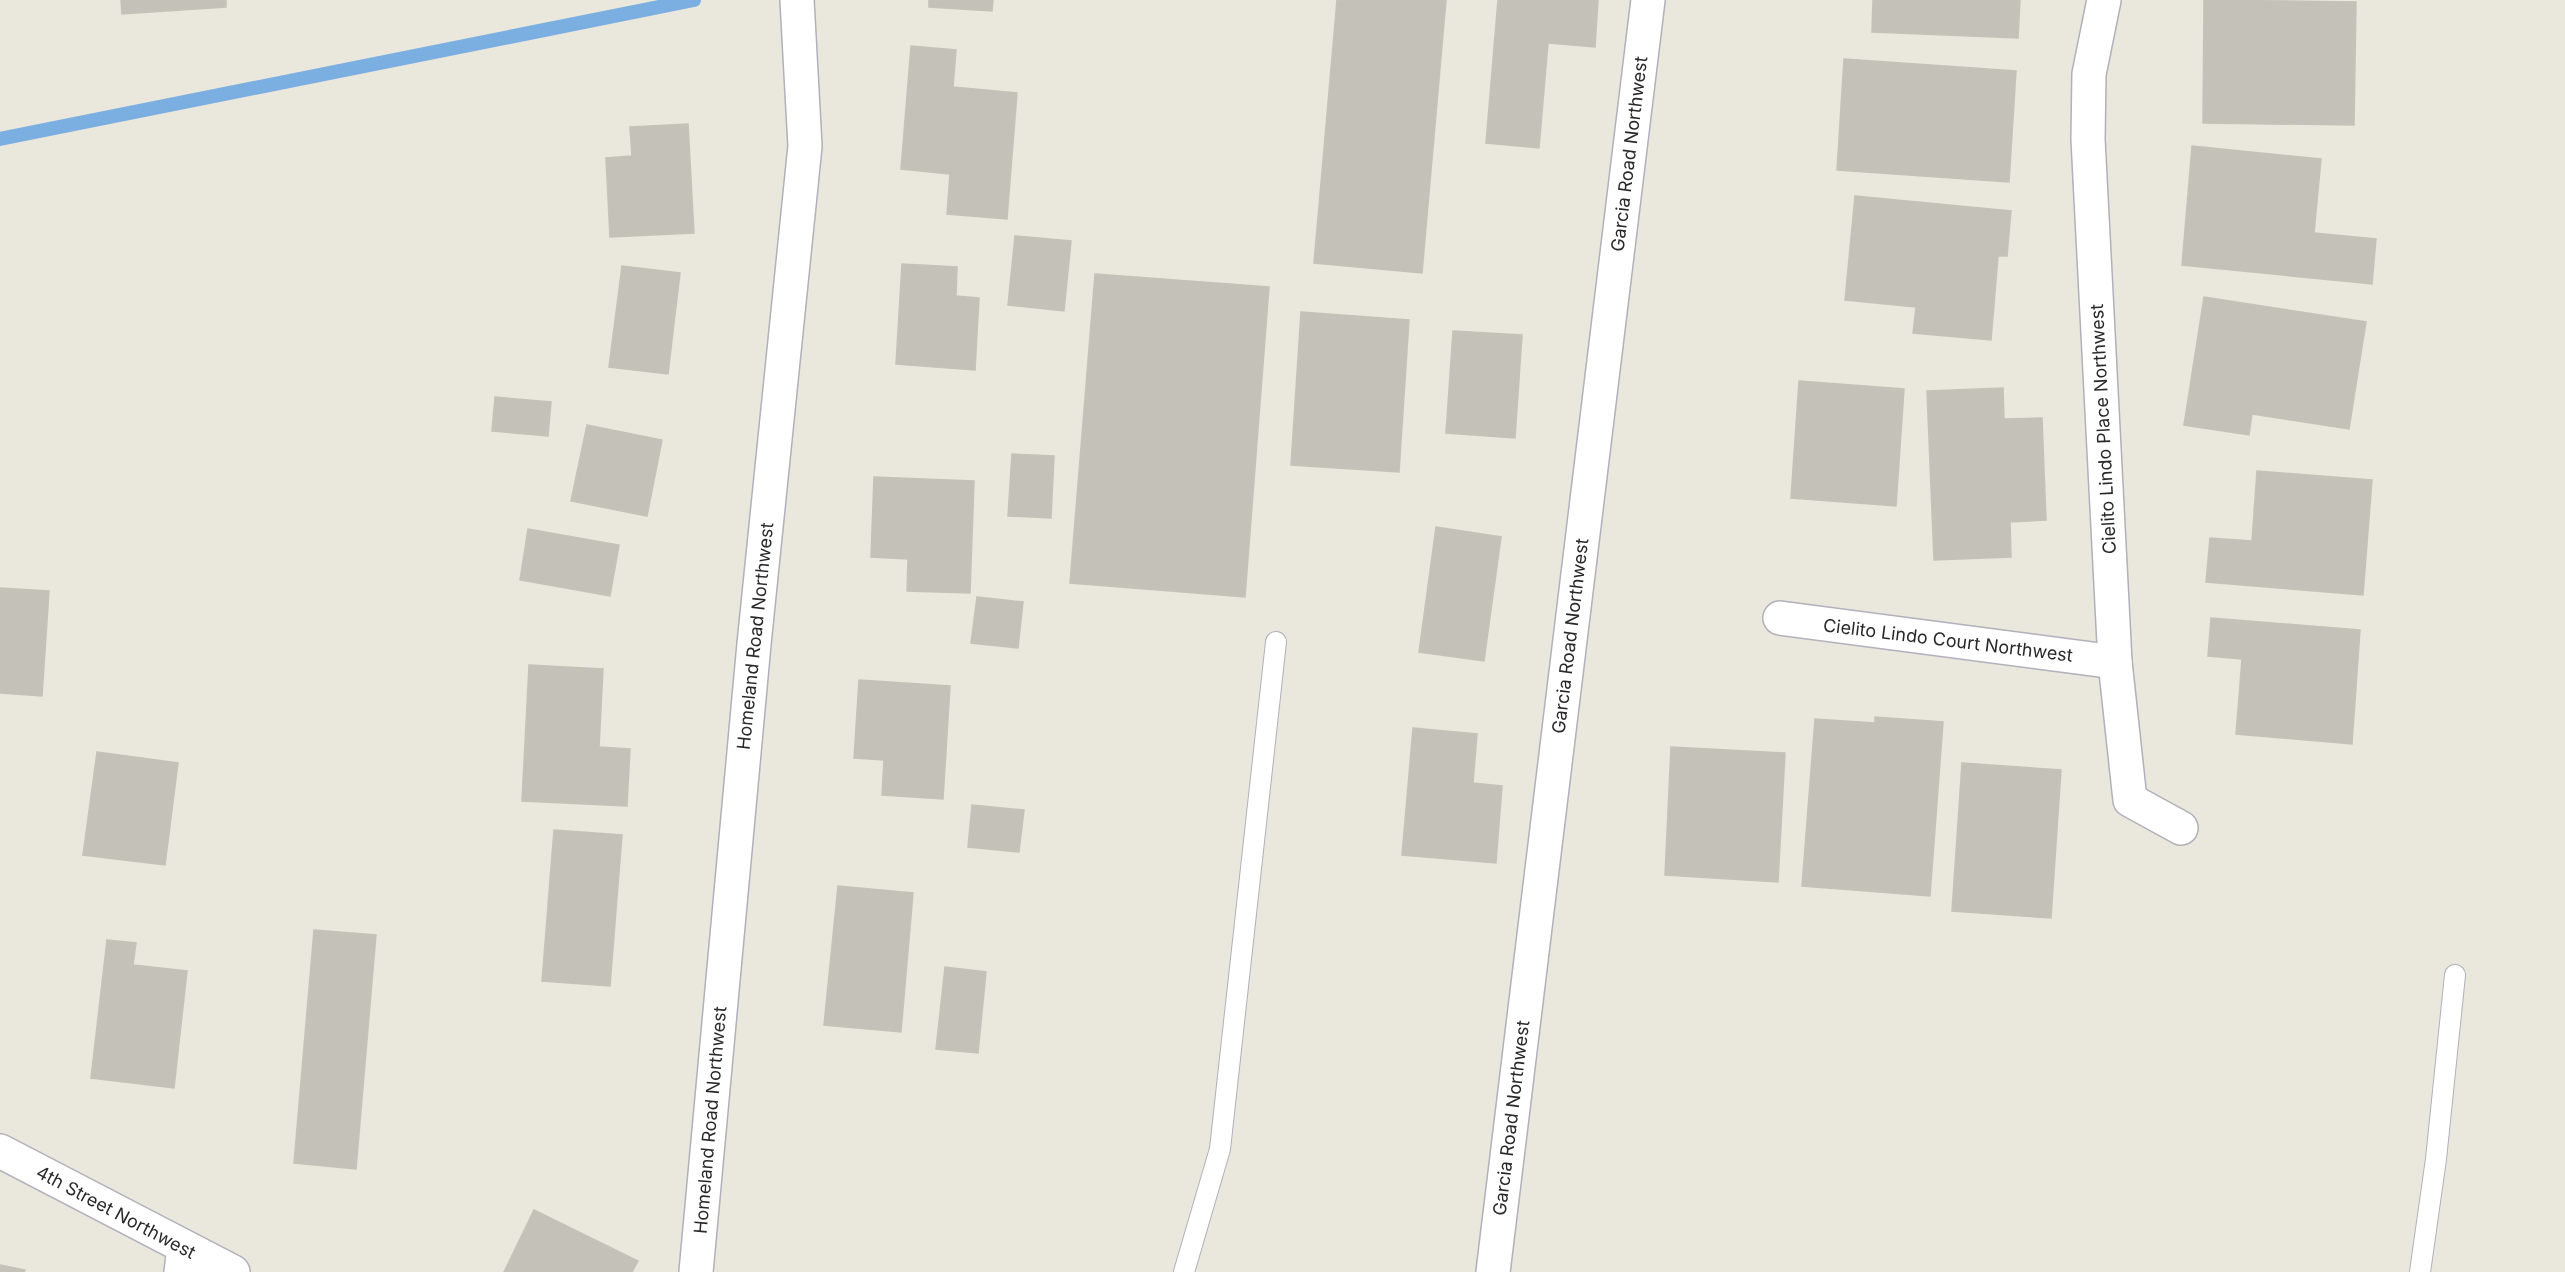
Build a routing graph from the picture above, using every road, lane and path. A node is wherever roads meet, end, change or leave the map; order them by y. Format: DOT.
graph roads {
  1 [pos="797,0"];
  2 [pos="1648,0"];
  3 [pos="2104,0"];
  4 [pos="1780,618"];
  5 [pos="1276,642"];
  6 [pos="2115,662"];
  7 [pos="2181,828"];
  8 [pos="2455,975"];
  9 [pos="0,1151"];
  10 [pos="183,1260"];
  11 [pos="232,1272"];
  12 [pos="696,1272"];
  13 [pos="1184,1272"];
  14 [pos="1493,1272"];
  15 [pos="2420,1272"];
  1 -- 12 [label="street, Homeland Road Northwest"];
  2 -- 14 [label="street, Garcia Road Northwest"];
  3 -- 6 [label="street, Cielito Lindo Place Northwest"];
  4 -- 6 [label="street, Cielito Lindo Court Northwest"];
  5 -- 13 [label="lane"];
  6 -- 7 [label="street, Cielito Lindo Place Northwest"];
  8 -- 15 [label="lane"];
  9 -- 10 [label="street, 4th Street Northwest"];
  10 -- 11 [label="street, 4th Street Northwest"];
}
